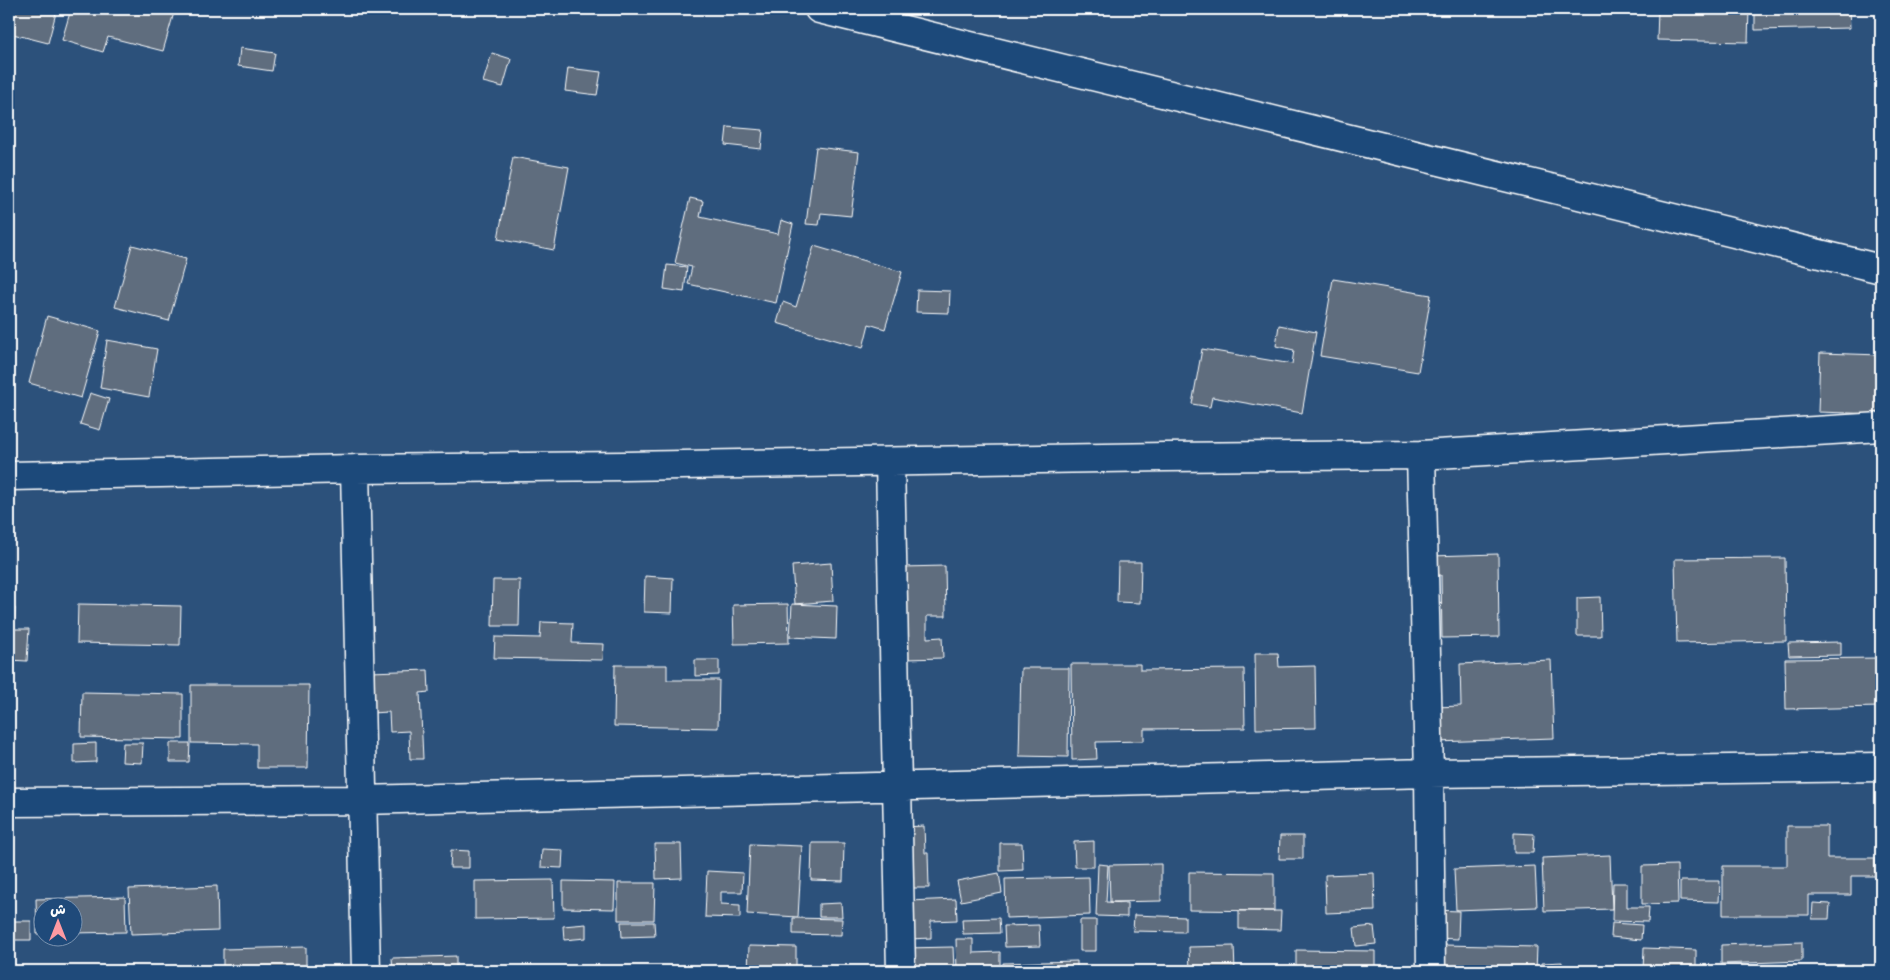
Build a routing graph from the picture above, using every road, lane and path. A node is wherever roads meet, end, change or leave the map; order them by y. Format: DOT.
graph roads {
  1 [pos="819,9"];
  2 [pos="1881,269"];
  3 [pos="1881,427"];
  4 [pos="1421,455"];
  5 [pos="890,462"];
  6 [pos="355,469"];
  7 [pos="9,476"];
  8 [pos="1881,767"];
  9 [pos="1429,773"];
  10 [pos="897,786"];
  11 [pos="362,800"];
  12 [pos="9,802"];
  13 [pos="366,971"];
  14 [pos="901,971"];
  15 [pos="1430,971"];
  1 -- 2 [label="street"];
  3 -- 4 [label="street"];
  4 -- 5 [label="street"];
  4 -- 9 [label="street"];
  5 -- 6 [label="street"];
  5 -- 10 [label="street"];
  6 -- 7 [label="street"];
  6 -- 11 [label="street"];
  8 -- 9 [label="street"];
  9 -- 10 [label="street"];
  9 -- 15 [label="street"];
  10 -- 11 [label="street"];
  10 -- 14 [label="street"];
  11 -- 12 [label="street"];
  11 -- 13 [label="street"];
}
